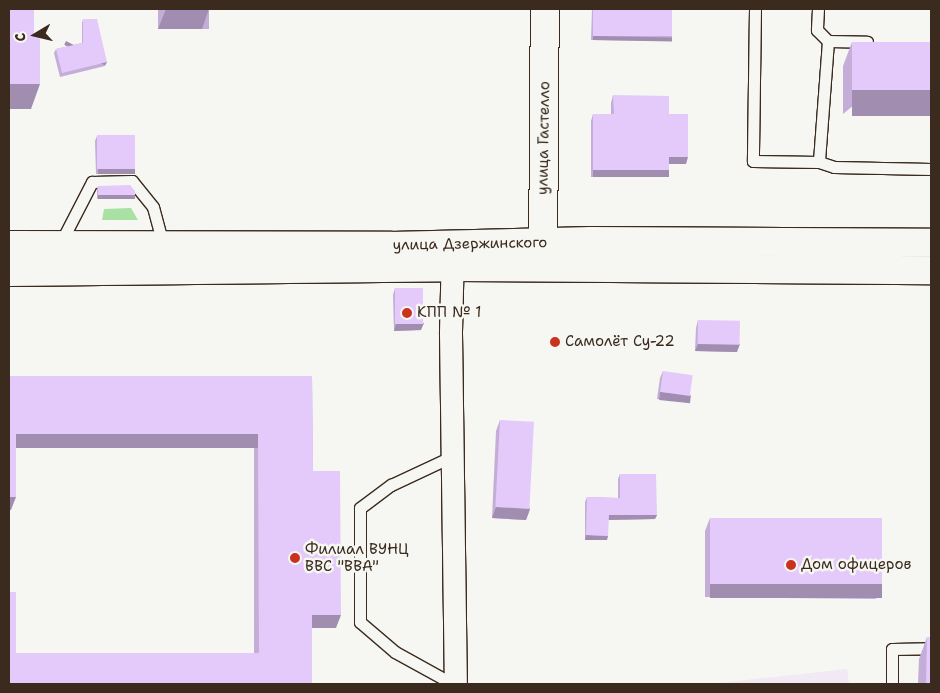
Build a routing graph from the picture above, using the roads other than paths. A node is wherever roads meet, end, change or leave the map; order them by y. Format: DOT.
graph roads {
  1 [pos="545,9"];
  2 [pos="755,9"];
  3 [pos="818,9"];
  4 [pos="828,41"];
  5 [pos="884,42"];
  6 [pos="819,162"];
  7 [pos="931,169"];
  8 [pos="931,243"];
  9 [pos="60,245"];
  10 [pos="163,245"];
  11 [pos="9,246"];
  12 [pos="543,254"];
  13 [pos="453,255"];
  14 [pos="931,270"];
  15 [pos="9,272"];
  16 [pos="455,455"];
  17 [pos="931,648"];
  18 [pos="455,684"];
  19 [pos="892,684"];
  1 -- 12 [label="main road, улица Гастелло"];
  2 -- 6 [label="lane"];
  3 -- 4 [label="lane"];
  4 -- 5 [label="lane"];
  4 -- 6 [label="lane"];
  6 -- 7 [label="lane"];
  8 -- 12 [label="main road, улица Дзержинского"];
  9 -- 10 [label="main road, улица Дзержинского"];
  9 -- 10 [label="lane"];
  9 -- 11 [label="main road, улица Дзержинского"];
  10 -- 13 [label="main road, улица Дзержинского"];
  12 -- 13 [label="main road, улица Дзержинского"];
  12 -- 14 [label="main road, улица Дзержинского"];
  13 -- 15 [label="main road, улица Дзержинского"];
  13 -- 16 [label="street"];
  16 -- 18 [label="street"];
  16 -- 18 [label="lane"];
  17 -- 19 [label="lane"];
}
